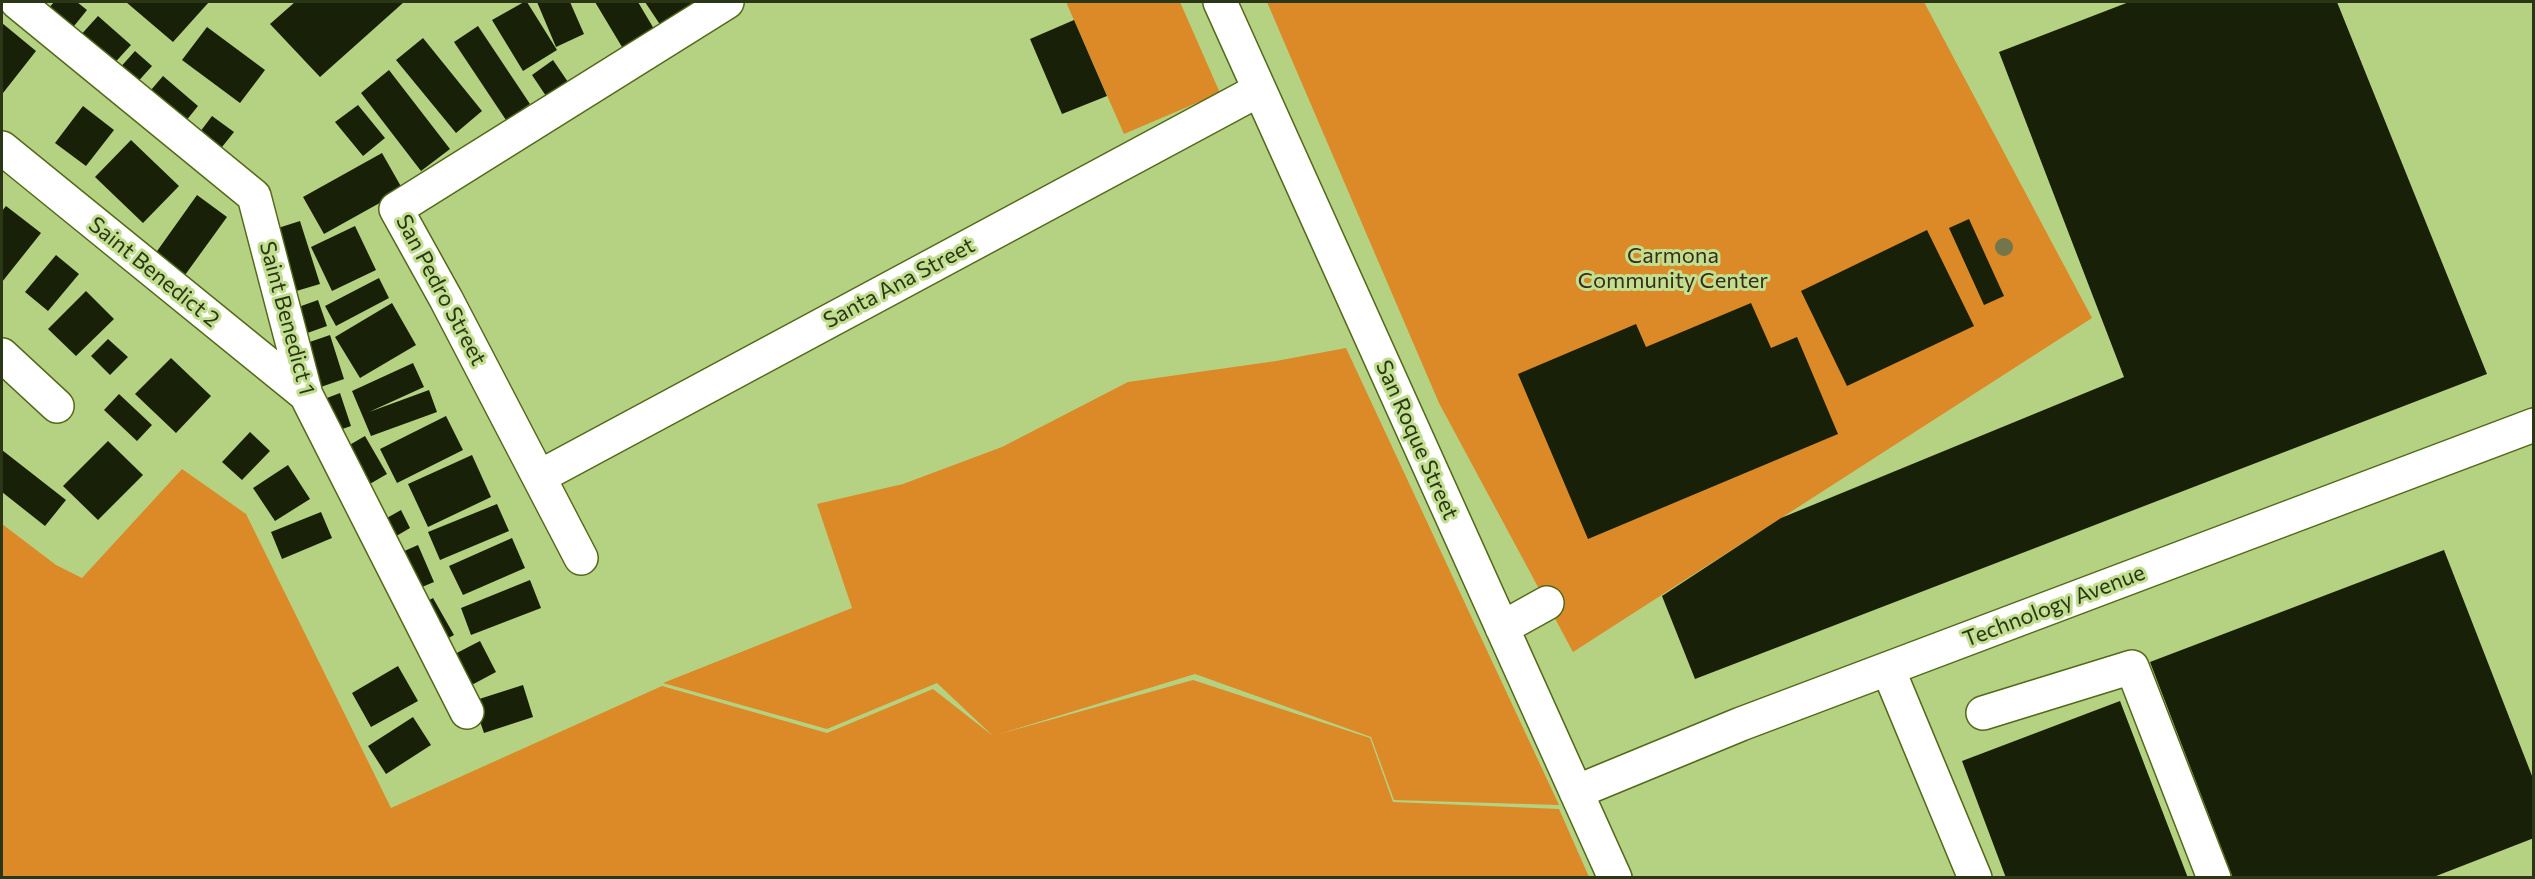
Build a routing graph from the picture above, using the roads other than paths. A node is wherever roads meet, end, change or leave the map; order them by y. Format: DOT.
graph roads {
  1 [pos="17,2"];
  2 [pos="728,2"];
  3 [pos="1220,2"];
  4 [pos="1259,90"];
  5 [pos="2,148"];
  6 [pos="2,355"];
  7 [pos="306,395"];
  8 [pos="57,406"];
  9 [pos="2534,425"];
  10 [pos="539,477"];
  11 [pos="581,558"];
  12 [pos="1547,603"];
  13 [pos="1502,628"];
  14 [pos="1888,669"];
  15 [pos="467,712"];
  16 [pos="1983,713"];
  17 [pos="1576,792"];
  18 [pos="1615,878"];
  19 [pos="1974,878"];
  20 [pos="2214,878"];
  1 -- 7 [label="street, Saint Benedict 1"];
  2 -- 10 [label="street, San Pedro Street"];
  3 -- 4 [label="street, San Roque Street"];
  4 -- 10 [label="street, Santa Ana Street"];
  4 -- 13 [label="street, San Roque Street"];
  5 -- 7 [label="street, Saint Benedict 2"];
  6 -- 8 [label="street"];
  7 -- 15 [label="street, Saint Benedict 1"];
  9 -- 14 [label="street, Technology Avenue"];
  10 -- 11 [label="street, San Pedro Street"];
  12 -- 13 [label="street"];
  13 -- 17 [label="street, San Roque Street"];
  14 -- 17 [label="street, Technology Avenue"];
  14 -- 19 [label="street"];
  16 -- 20 [label="street"];
  17 -- 18 [label="street, San Roque Street"];
}
